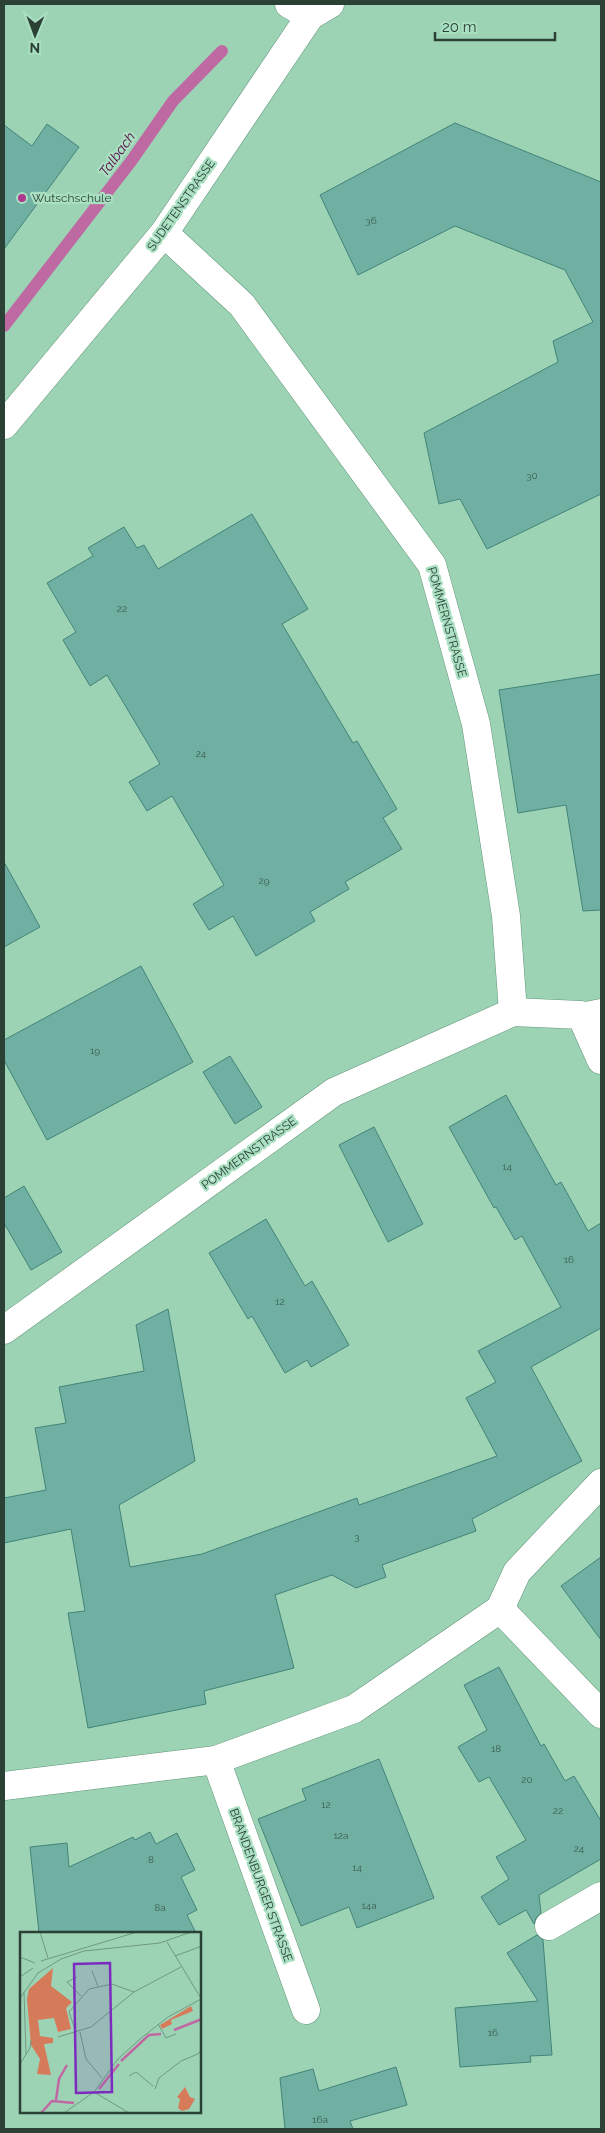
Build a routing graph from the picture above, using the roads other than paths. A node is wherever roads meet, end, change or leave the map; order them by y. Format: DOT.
graph roads {
  1 [pos="309,8"];
  2 [pos="164,233"];
  3 [pos="4,425"];
  4 [pos="513,1012"];
  5 [pos="591,1013"];
  6 [pos="601,1060"];
  7 [pos="4,1330"];
  8 [pos="601,1482"];
  9 [pos="500,1609"];
  10 [pos="601,1714"];
  11 [pos="216,1760"];
  12 [pos="4,1786"];
  13 [pos="601,1896"];
  14 [pos="549,1926"];
  15 [pos="306,2010"];
  1 -- 2 [label="street, SUDETENSTRASSE"];
  2 -- 3 [label="street, SUDETENSTRASSE"];
  2 -- 4 [label="street, POMMERNSTRASSE"];
  4 -- 5 [label="street, POMMERNSTRASSE"];
  4 -- 7 [label="street, POMMERNSTRASSE"];
  5 -- 6 [label="street"];
  8 -- 9 [label="street"];
  9 -- 10 [label="street"];
  9 -- 11 [label="street"];
  11 -- 12 [label="street"];
  11 -- 15 [label="street, BRANDENBURGER STRASSE"];
  13 -- 14 [label="street"];
}
